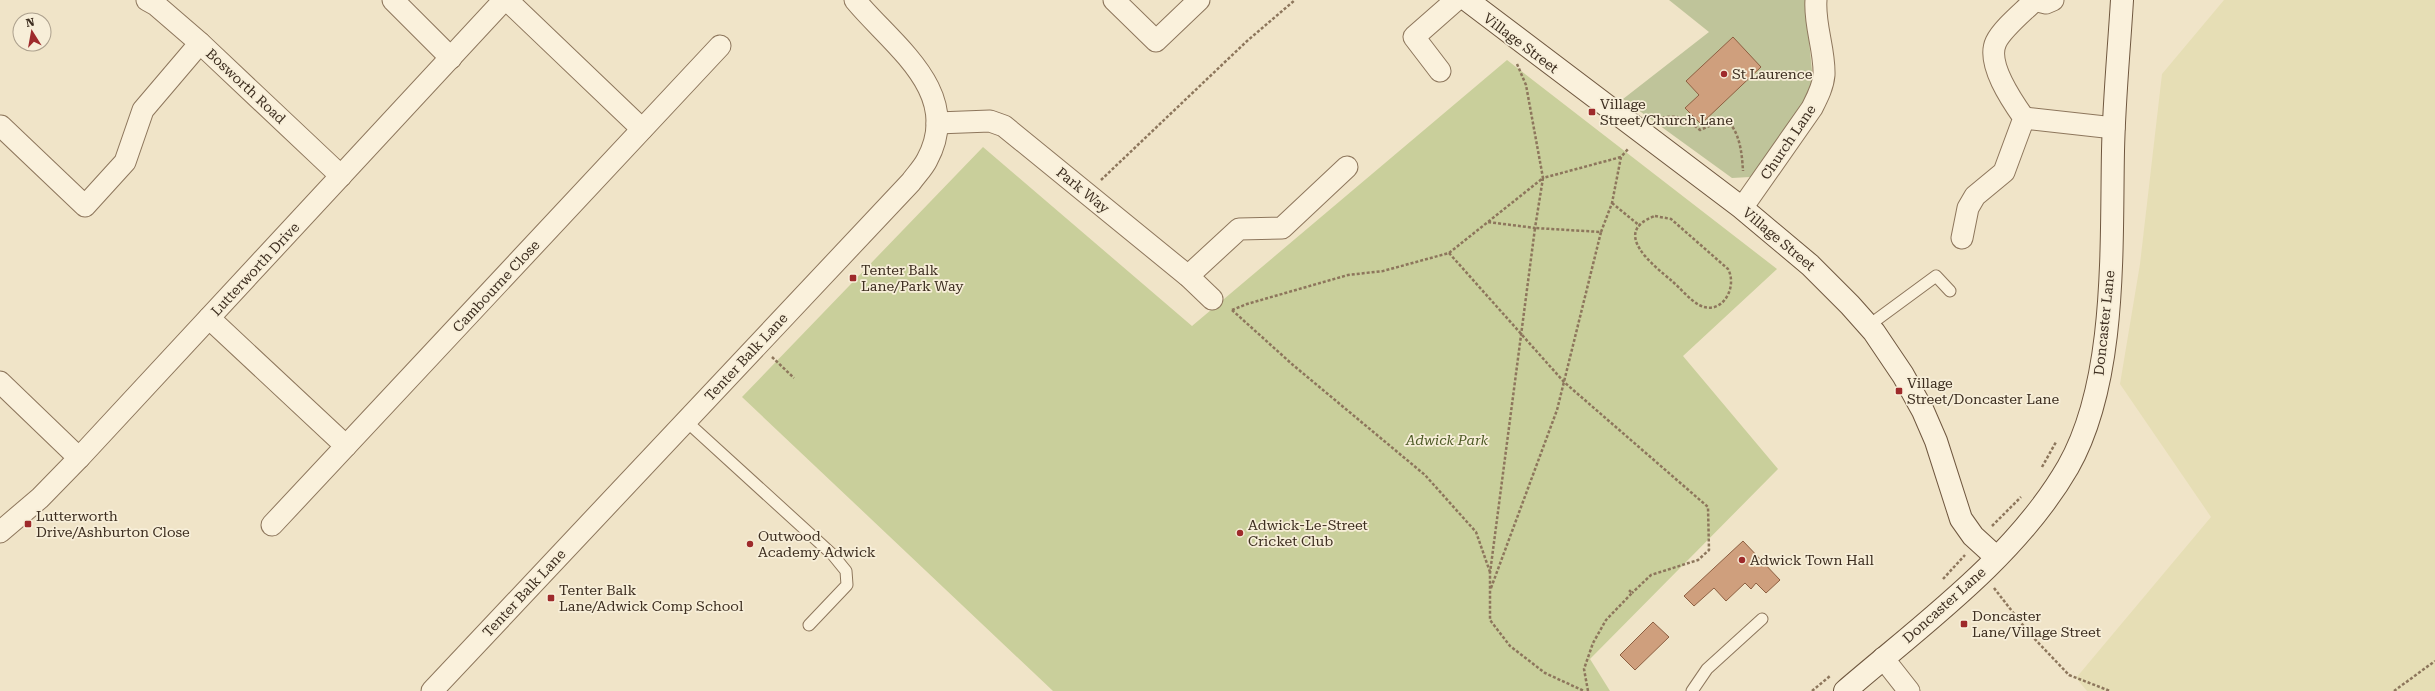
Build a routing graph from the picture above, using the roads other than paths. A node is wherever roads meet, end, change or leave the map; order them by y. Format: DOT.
graph roads {
  1 [pos="147,0"];
  2 [pos="393,0"];
  3 [pos="504,0"];
  4 [pos="508,0"];
  5 [pos="855,0"];
  6 [pos="1114,0"];
  7 [pos="1199,0"];
  8 [pos="1456,0"];
  9 [pos="1467,0"];
  10 [pos="1816,0"];
  11 [pos="2040,0"];
  12 [pos="2122,0"];
  13 [pos="200,43"];
  14 [pos="720,46"];
  15 [pos="451,58"];
  16 [pos="1440,71"];
  17 [pos="2024,118"];
  18 [pos="937,123"];
  19 [pos="1,126"];
  20 [pos="2114,128"];
  21 [pos="642,129"];
  22 [pos="1347,167"];
  23 [pos="341,176"];
  24 [pos="1742,208"];
  25 [pos="1962,238"];
  26 [pos="1188,276"];
  27 [pos="1950,291"];
  28 [pos="1212,299"];
  29 [pos="210,318"];
  30 [pos="1868,326"];
  31 [pos="0,382"];
  32 [pos="686,421"];
  33 [pos="346,446"];
  34 [pos="79,458"];
  35 [pos="272,525"];
  36 [pos="0,532"];
  37 [pos="1989,565"];
  38 [pos="1762,619"];
  39 [pos="809,625"];
  40 [pos="1883,658"];
  41 [pos="432,691"];
  42 [pos="1692,691"];
  43 [pos="1845,691"];
  44 [pos="1909,691"];
  1 -- 13 [label="street, Bosworth Road"];
  2 -- 15 [label="street"];
  3 -- 15 [label="street, Lutterworth Drive"];
  4 -- 21 [label="street"];
  5 -- 18 [label="street, Tenter Balk Lane"];
  6 -- 7 [label="street"];
  8 -- 16 [label="street"];
  9 -- 24 [label="street, Village Street"];
  10 -- 24 [label="street, Church Lane"];
  11 -- 17 [label="street"];
  12 -- 20 [label="street, Doncaster Lane"];
  13 -- 19 [label="street"];
  13 -- 23 [label="street, Bosworth Road"];
  14 -- 21 [label="street, Cambourne Close"];
  15 -- 23 [label="street, Lutterworth Drive"];
  17 -- 20 [label="street"];
  17 -- 25 [label="street"];
  18 -- 26 [label="street, Park Way"];
  18 -- 32 [label="street, Tenter Balk Lane"];
  20 -- 37 [label="street, Doncaster Lane"];
  21 -- 33 [label="street, Cambourne Close"];
  22 -- 26 [label="street"];
  23 -- 29 [label="street, Lutterworth Drive"];
  24 -- 30 [label="street, Village Street"];
  26 -- 28 [label="street, Park Way"];
  27 -- 30 [label="lane"];
  29 -- 33 [label="street"];
  29 -- 34 [label="street, Lutterworth Drive"];
  30 -- 37 [label="street, Village Street"];
  31 -- 34 [label="street"];
  32 -- 39 [label="lane"];
  32 -- 41 [label="street, Tenter Balk Lane"];
  33 -- 35 [label="street, Cambourne Close"];
  34 -- 36 [label="street, Lutterworth Drive"];
  37 -- 40 [label="street, Doncaster Lane"];
  38 -- 42 [label="lane"];
  40 -- 43 [label="street, Doncaster Lane"];
  40 -- 44 [label="street"];
}
